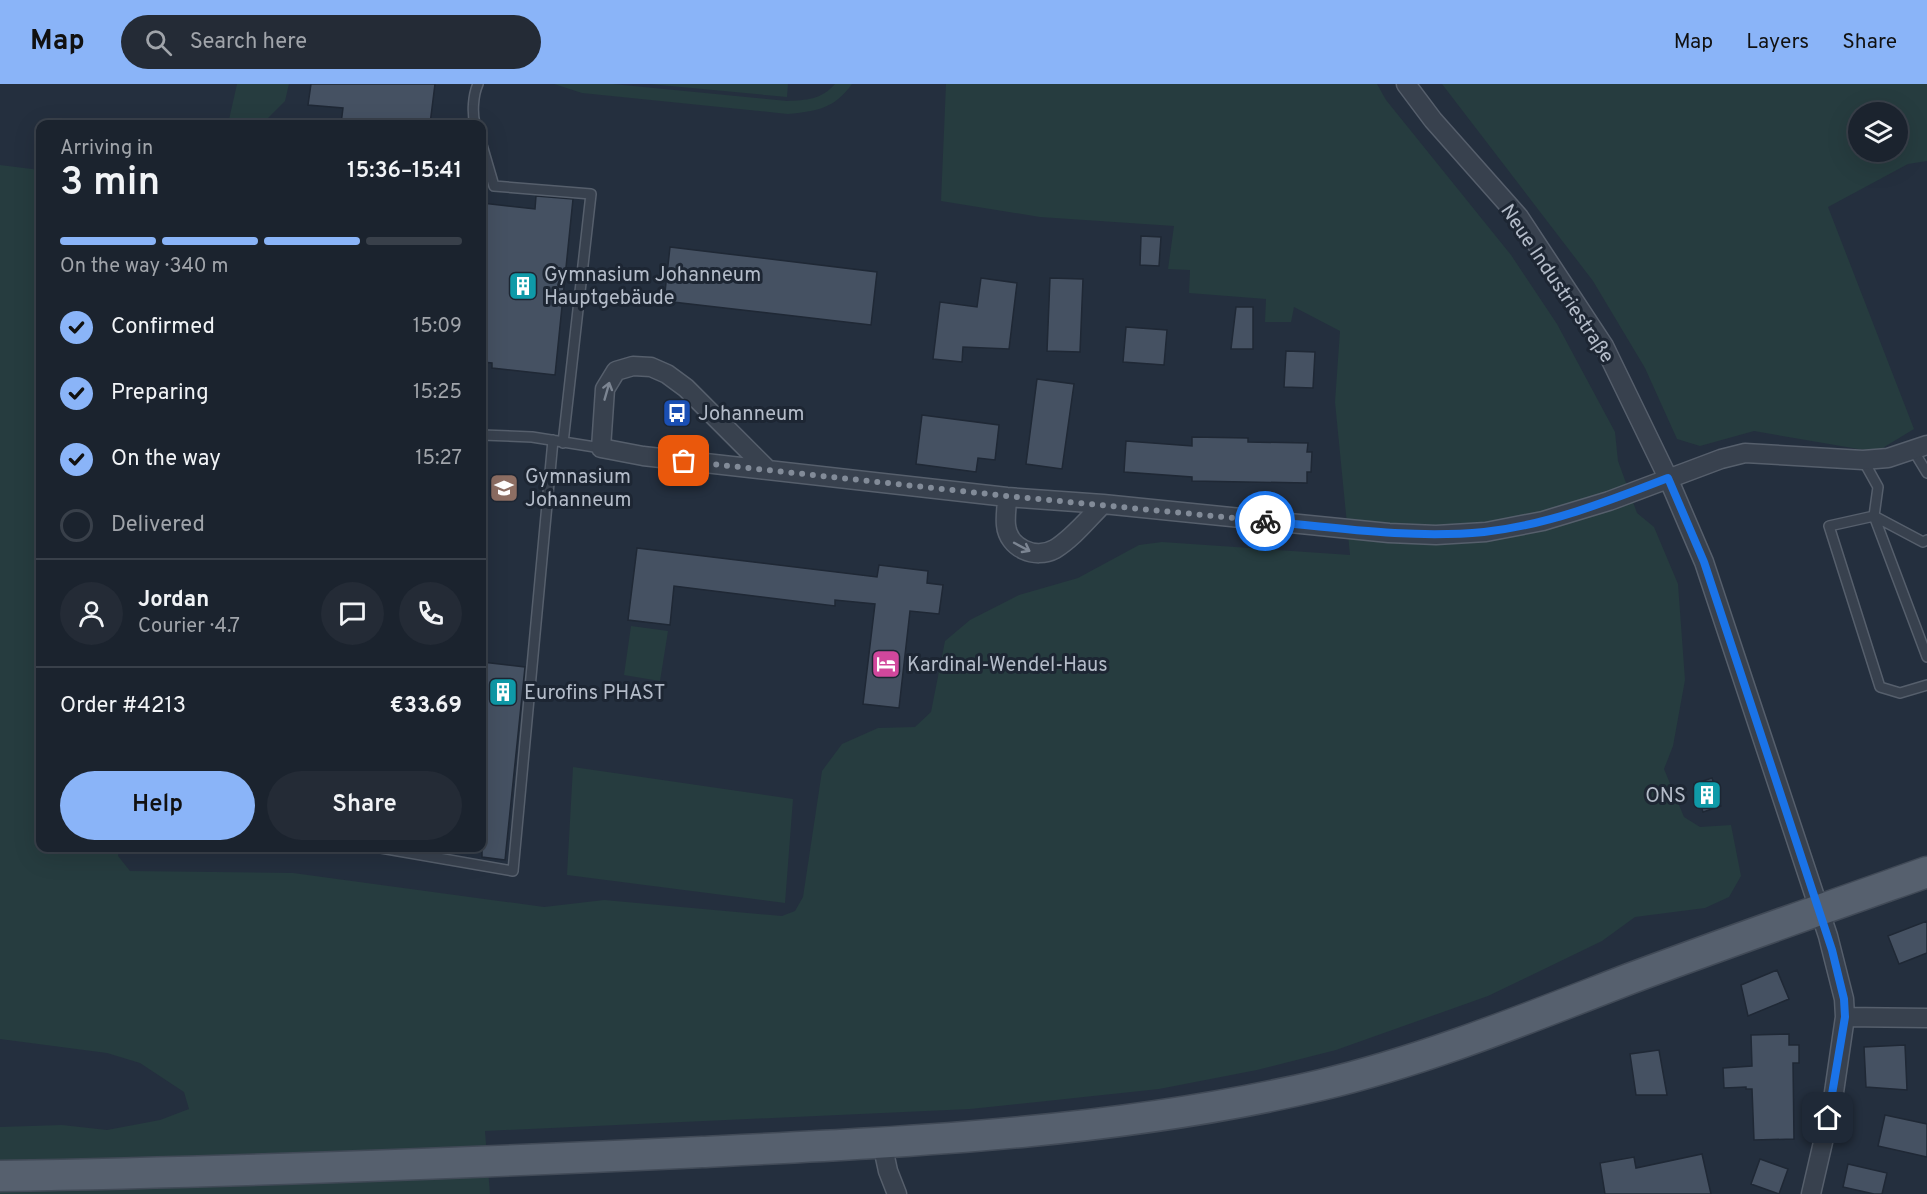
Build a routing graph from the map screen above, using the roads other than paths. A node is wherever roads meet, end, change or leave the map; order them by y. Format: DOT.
graph roads {
  1 [pos="478,84"];
  2 [pos="1406,84"];
  3 [pos="474,120"];
  4 [pos="486,159"];
  5 [pos="486,435"];
  6 [pos="558,442"];
  7 [pos="1920,447"];
  8 [pos="601,448"];
  9 [pos="1863,460"];
  10 [pos="768,470"];
  11 [pos="1927,473"];
  12 [pos="1668,478"];
  13 [pos="1007,496"];
  14 [pos="1102,504"];
  15 [pos="1874,516"];
  16 [pos="1927,540"];
  17 [pos="1927,657"];
  18 [pos="1927,685"];
  19 [pos="404,852"];
  20 [pos="1927,872"];
  21 [pos="1819,910"];
  22 [pos="1845,1017"];
  23 [pos="1927,1018"];
  24 [pos="882,1143"];
  25 [pos="0,1176"];
  26 [pos="897,1194"];
  27 [pos="1810,1194"];
  1 -- 3 [label="lane"];
  2 -- 12 [label="street, Neue Industriestraße"];
  4 -- 6 [label="lane"];
  5 -- 6 [label="lane"];
  6 -- 8 [label="lane"];
  6 -- 19 [label="lane"];
  7 -- 9 [label="street"];
  7 -- 11 [label="lane"];
  8 -- 10 [label="street"];
  8 -- 10 [label="street, one-way"];
  9 -- 12 [label="street"];
  9 -- 15 [label="lane"];
  10 -- 13 [label="street"];
  12 -- 14 [label="street"];
  12 -- 21 [label="street, Neue Industriestraße"];
  13 -- 14 [label="street"];
  13 -- 14 [label="street, one-way"];
  15 -- 16 [label="lane"];
  15 -- 17 [label="lane"];
  15 -- 18 [label="lane"];
  20 -- 21 [label="main road"];
  21 -- 22 [label="street, Neue Industriestraße"];
  21 -- 24 [label="main road"];
  22 -- 23 [label="street"];
  22 -- 27 [label="street, Neue Industriestraße"];
  24 -- 25 [label="main road"];
  24 -- 26 [label="street"];
}
